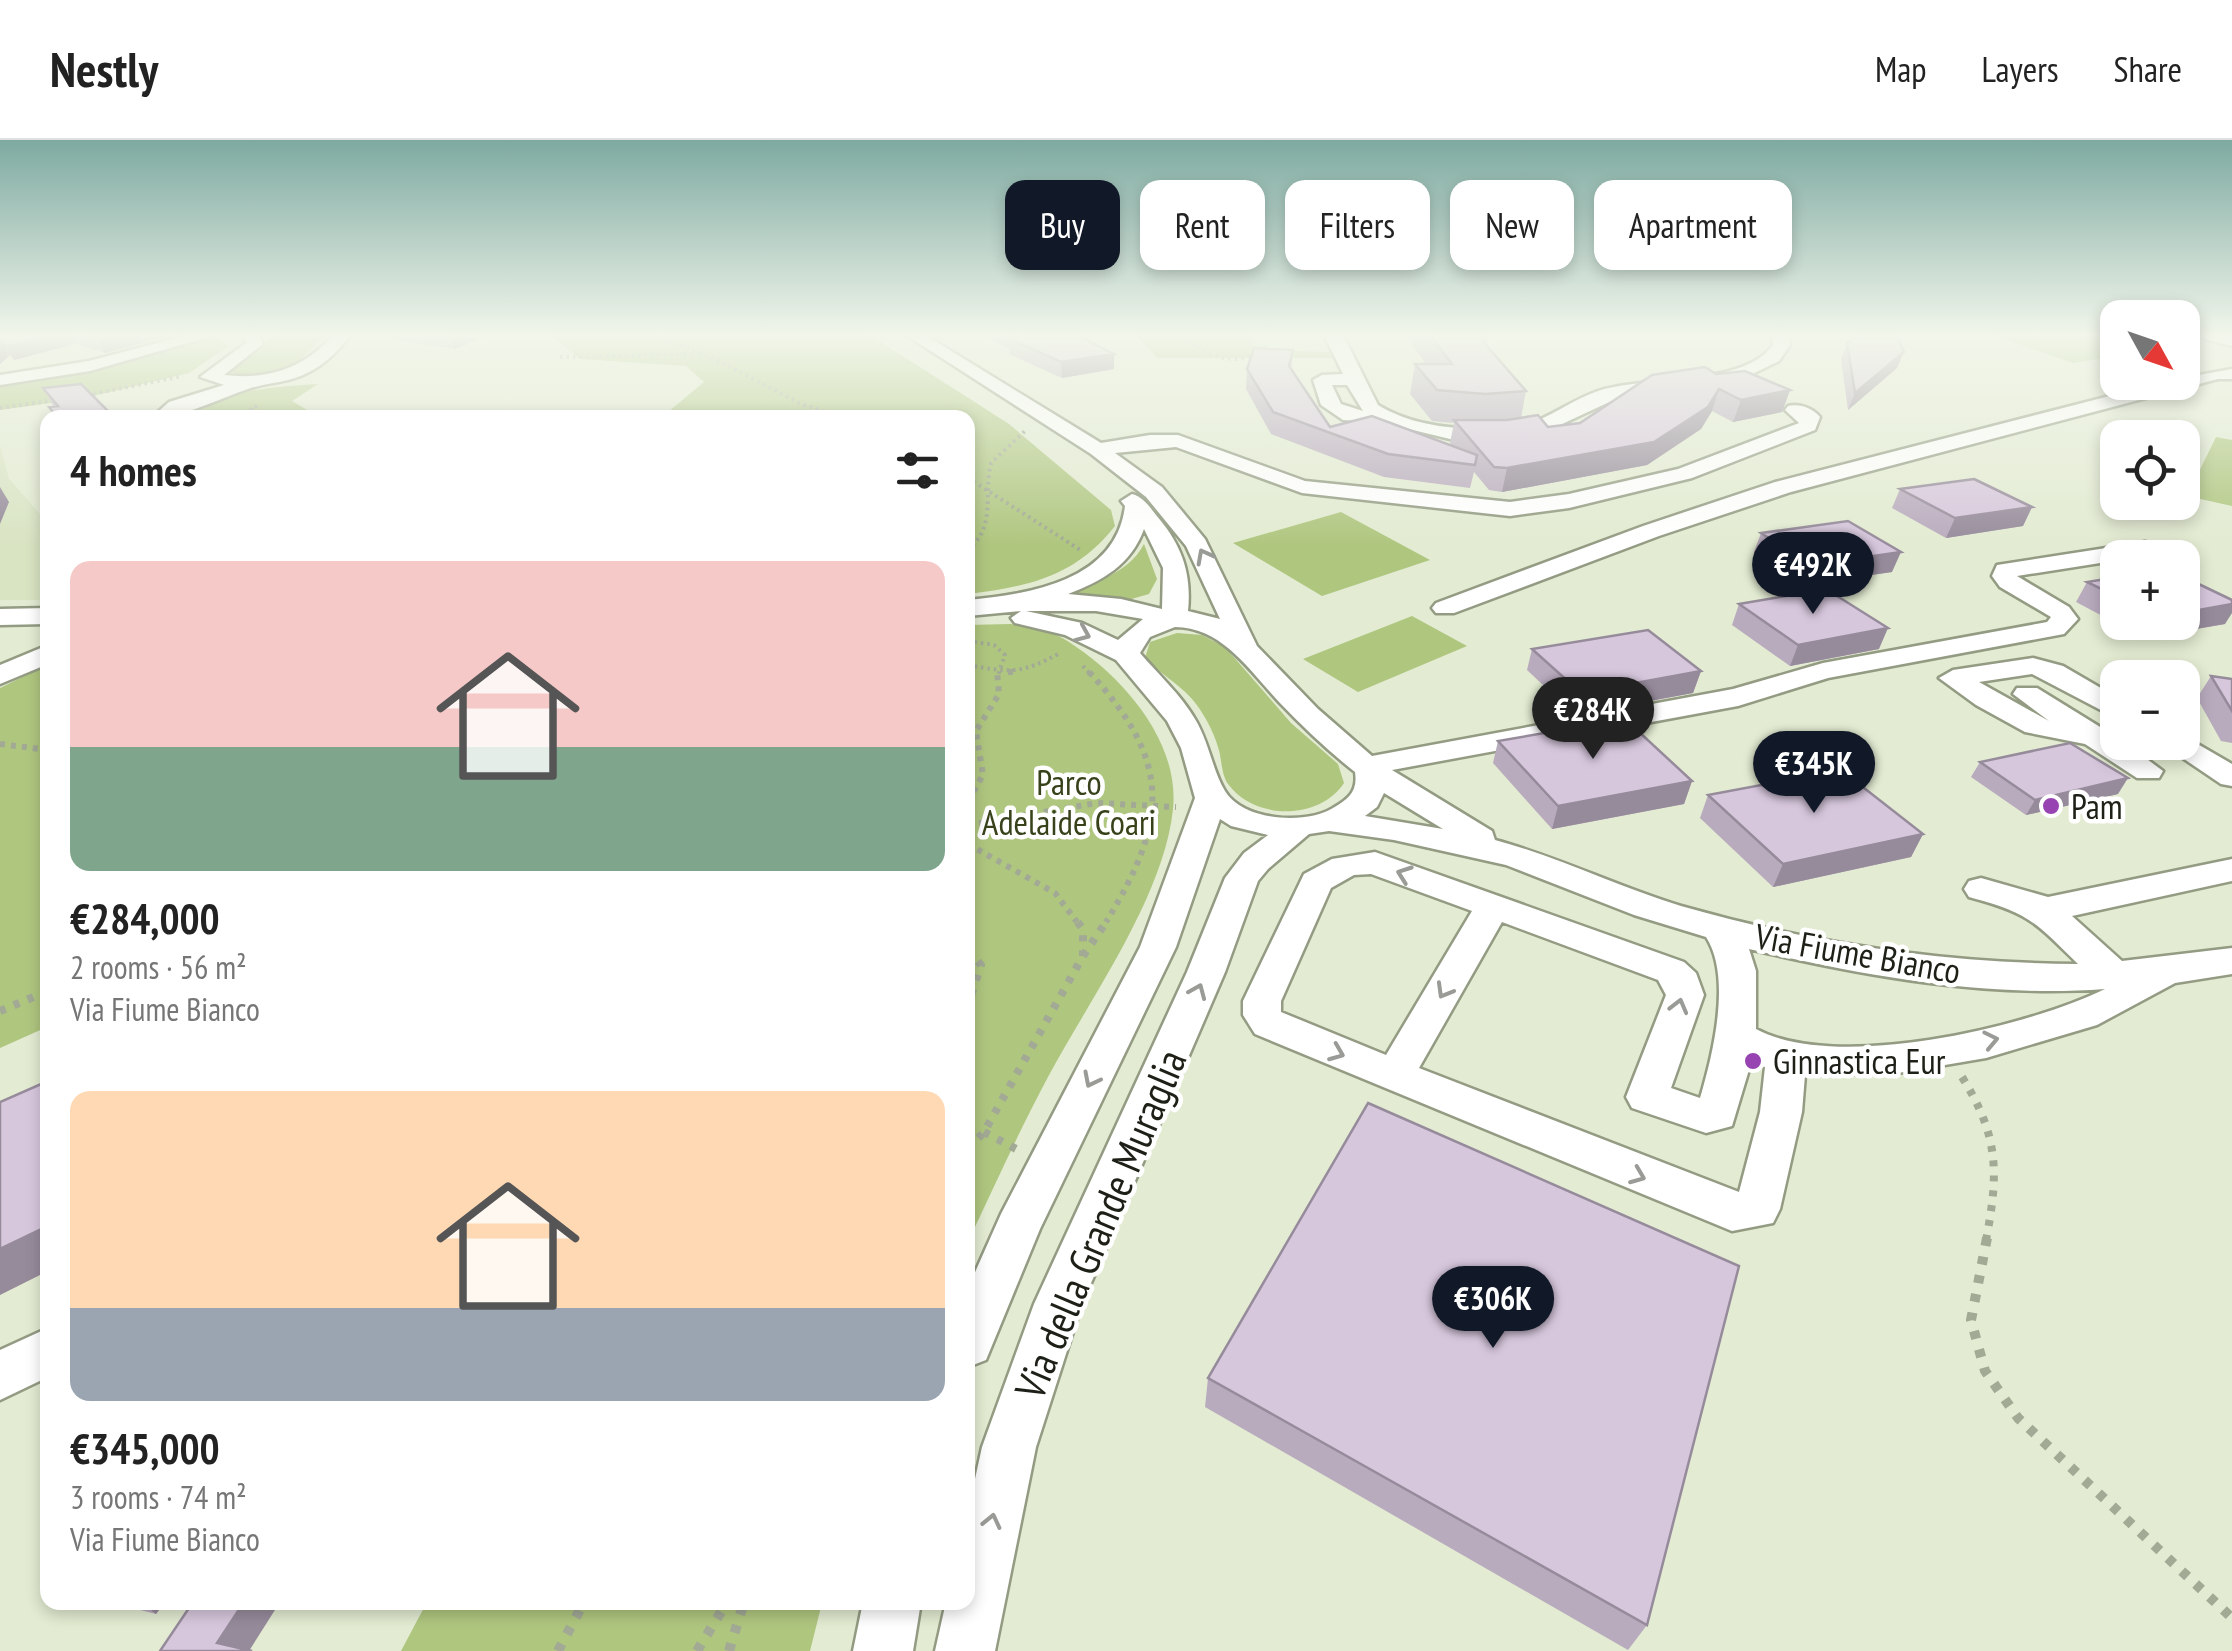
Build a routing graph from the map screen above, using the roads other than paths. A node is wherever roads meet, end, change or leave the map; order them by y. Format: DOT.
graph roads {
  1 [pos="998,406"];
  2 [pos="1027,406"];
  3 [pos="1332,406"];
  4 [pos="1367,406"];
  5 [pos="1586,406"];
  6 [pos="2096,406"];
  7 [pos="1795,410"];
  8 [pos="1381,416"];
  9 [pos="1098,450"];
  10 [pos="1136,506"];
  11 [pos="2100,555"];
  12 [pos="1017,604"];
  13 [pos="1445,608"];
  14 [pos="975,610"];
  15 [pos="975,612"];
  16 [pos="40,616"];
  17 [pos="0,617"];
  18 [pos="1172,620"];
  19 [pos="1244,645"];
  20 [pos="1126,654"];
  21 [pos="40,657"];
  22 [pos="0,676"];
  23 [pos="2027,694"];
  24 [pos="2100,700"];
  25 [pos="2091,735"];
  26 [pos="2200,758"];
  27 [pos="1368,768"];
  28 [pos="2148,771"];
  29 [pos="2232,777"];
  30 [pos="1194,802"];
  31 [pos="1314,825"];
  32 [pos="1497,851"];
  33 [pos="2229,873"];
  34 [pos="1981,888"];
  35 [pos="1493,906"];
  36 [pos="2044,910"];
  37 [pos="1718,928"];
  38 [pos="2232,961"];
  39 [pos="2166,973"];
  40 [pos="2113,975"];
  41 [pos="1737,1037"];
  42 [pos="1786,1058"];
  43 [pos="1394,1076"];
  44 [pos="975,1327"];
  45 [pos="40,1354"];
  46 [pos="0,1376"];
  47 [pos="975,1606"];
  48 [pos="890,1610"];
  49 [pos="974,1610"];
  50 [pos="882,1651"];
  51 [pos="965,1651"];
  1 -- 10 [label="street"];
  2 -- 9 [label="street"];
  3 -- 8 [label="street"];
  4 -- 8 [label="street"];
  5 -- 8 [label="street"];
  6 -- 13 [label="street"];
  7 -- 9 [label="street"];
  19 -- 9 [label="street, one-way"];
  10 -- 12 [label="street"];
  10 -- 18 [label="street"];
  11 -- 27 [label="street"];
  12 -- 14 [label="street"];
  12 -- 18 [label="street"];
  15 -- 20 [label="street, one-way"];
  16 -- 17 [label="street"];
  18 -- 19 [label="street"];
  18 -- 20 [label="street"];
  19 -- 27 [label="street"];
  20 -- 30 [label="street"];
  21 -- 22 [label="street"];
  23 -- 25 [label="street"];
  24 -- 25 [label="street"];
  25 -- 28 [label="street"];
  26 -- 29 [label="street"];
  27 -- 31 [label="street, Via della Grande Muraglia"];
  27 -- 32 [label="street"];
  30 -- 31 [label="street"];
  30 -- 44 [label="street, Via della Grande Muraglia, one-way"];
  31 -- 32 [label="street"];
  47 -- 31 [label="street, Via della Grande Muraglia, one-way"];
  32 -- 37 [label="street, Via Fiume Bianco"];
  33 -- 36 [label="street"];
  34 -- 36 [label="street"];
  41 -- 35 [label="street, one-way"];
  35 -- 43 [label="street, one-way"];
  35 -- 43 [label="street, one-way"];
  36 -- 40 [label="street"];
  37 -- 40 [label="street, Via Fiume Bianco"];
  37 -- 41 [label="street"];
  38 -- 39 [label="street, Via Fiume Bianco"];
  39 -- 40 [label="street, Via Fiume Bianco"];
  42 -- 39 [label="street, one-way"];
  41 -- 42 [label="street"];
  43 -- 42 [label="street, one-way"];
  45 -- 46 [label="street"];
  48 -- 50 [label="street"];
  51 -- 49 [label="street, Via della Grande Muraglia, one-way"];
}
